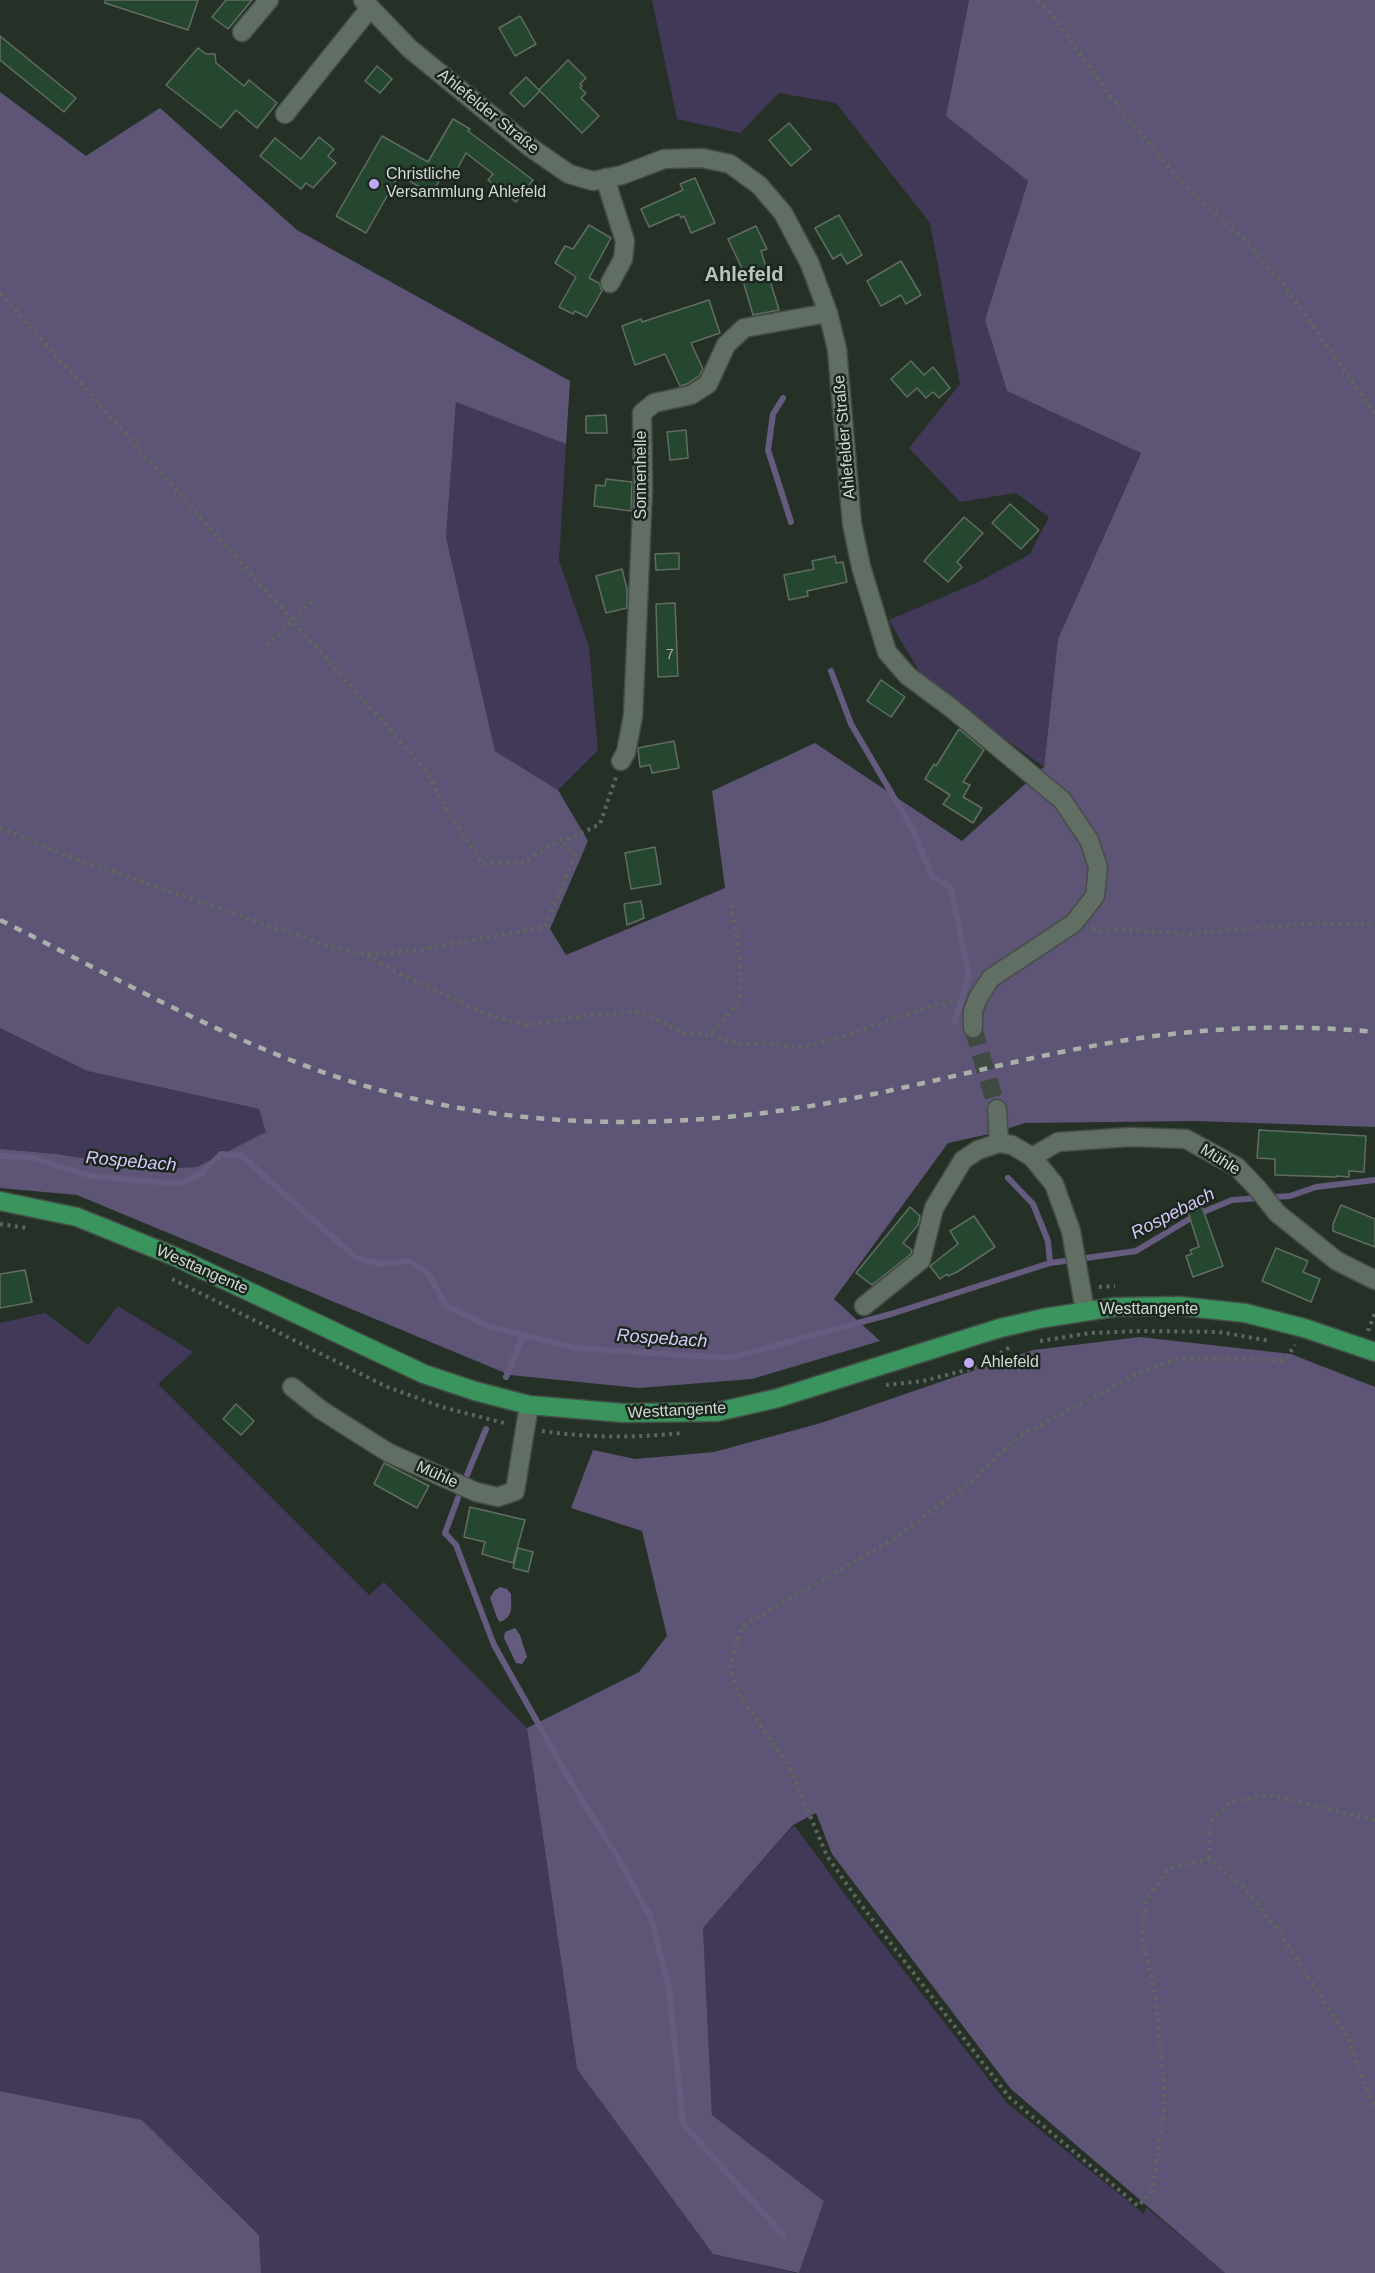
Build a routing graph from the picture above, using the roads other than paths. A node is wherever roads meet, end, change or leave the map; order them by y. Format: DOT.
graph roads {
  1 [pos="269,0"];
  2 [pos="366,4"];
  3 [pos="242,32"];
  4 [pos="285,114"];
  5 [pos="605,178"];
  6 [pos="610,283"];
  7 [pos="828,313"];
  8 [pos="621,761"];
  9 [pos="973,1028"];
  10 [pos="997,1109"];
  11 [pos="999,1143"];
  12 [pos="1032,1157"];
  13 [pos="0,1201"];
  14 [pos="1375,1280"];
  15 [pos="864,1306"];
  16 [pos="1085,1311"];
  17 [pos="1375,1352"];
  18 [pos="292,1387"];
  19 [pos="529,1405"];
  1 -- 3 [label="street"];
  2 -- 4 [label="street"];
  2 -- 5 [label="street, Ahlefelder Straße"];
  5 -- 6 [label="street"];
  5 -- 7 [label="street, Ahlefelder Straße"];
  7 -- 8 [label="street, Sonnenhelle"];
  7 -- 9 [label="street, Ahlefelder Straße"];
  10 -- 11 [label="street"];
  11 -- 12 [label="street"];
  11 -- 15 [label="street"];
  12 -- 14 [label="street, Mühle"];
  12 -- 16 [label="street"];
  13 -- 19 [label="main road, Westtangente"];
  16 -- 17 [label="main road, Westtangente"];
  16 -- 19 [label="main road, Westtangente"];
  18 -- 19 [label="street, Mühle"];
}
